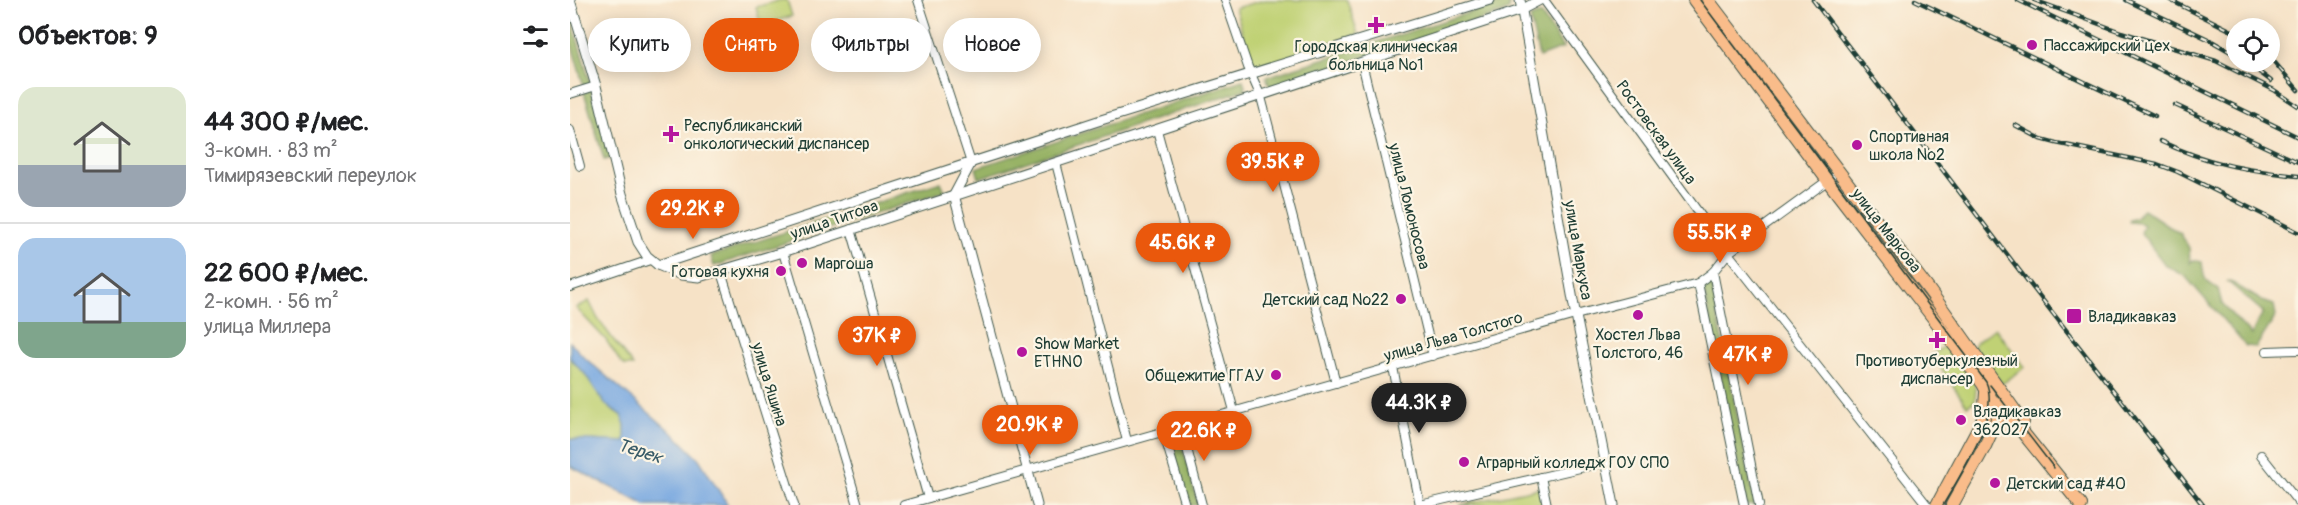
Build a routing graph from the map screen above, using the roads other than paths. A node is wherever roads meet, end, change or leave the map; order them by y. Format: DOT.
graph roads {
  1 [pos="570,0"];
  2 [pos="918,0"];
  3 [pos="1225,0"];
  4 [pos="1490,0"];
  5 [pos="1542,0"];
  6 [pos="1694,0"];
  7 [pos="1708,0"];
  8 [pos="1520,5"];
  9 [pos="1362,63"];
  10 [pos="1251,74"];
  11 [pos="596,86"];
  12 [pos="570,94"];
  13 [pos="1261,97"];
  14 [pos="570,130"];
  15 [pos="1157,130"];
  16 [pos="971,163"];
  17 [pos="1056,163"];
  18 [pos="580,166"];
  19 [pos="1839,173"];
  20 [pos="1828,181"];
  21 [pos="954,195"];
  22 [pos="850,229"];
  23 [pos="783,252"];
  24 [pos="1728,253"];
  25 [pos="654,262"];
  26 [pos="721,272"];
  27 [pos="1713,272"];
  28 [pos="1698,283"];
  29 [pos="570,287"];
  30 [pos="1576,314"];
  31 [pos="2298,350"];
  32 [pos="2267,351"];
  33 [pos="1433,356"];
  34 [pos="1393,367"];
  35 [pos="1336,382"];
  36 [pos="1986,393"];
  37 [pos="2004,397"];
  38 [pos="1233,411"];
  39 [pos="2002,411"];
  40 [pos="1181,426"];
  41 [pos="2019,428"];
  42 [pos="1163,431"];
  43 [pos="1993,431"];
  44 [pos="1127,441"];
  45 [pos="2261,455"];
  46 [pos="1606,462"];
  47 [pos="1029,469"];
  48 [pos="2059,475"];
  49 [pos="1541,477"];
  50 [pos="928,498"];
  51 [pos="2298,502"];
  52 [pos="794,505"];
  53 [pos="858,505"];
  54 [pos="904,505"];
  55 [pos="1037,505"];
  56 [pos="1185,505"];
  57 [pos="1202,505"];
  58 [pos="1420,505"];
  59 [pos="1547,505"];
  60 [pos="1614,505"];
  61 [pos="1744,505"];
  62 [pos="1759,505"];
  63 [pos="1927,505"];
  64 [pos="1937,505"];
  65 [pos="1952,505"];
  66 [pos="2081,505"];
  1 -- 11 [label="street"];
  2 -- 16 [label="street"];
  3 -- 10 [label="street"];
  4 -- 10 [label="street, улица Титова"];
  5 -- 8 [label="street, улица Титова"];
  5 -- 24 [label="street, Ростовская улица"];
  6 -- 20 [label="main road, улица Маркова"];
  7 -- 19 [label="main road, улица Маркова"];
  8 -- 9 [label="street, улица Титова"];
  8 -- 30 [label="street, улица Маркуса"];
  9 -- 13 [label="street, улица Титова"];
  9 -- 33 [label="street, улица Ломоносова"];
  10 -- 13 [label="street"];
  10 -- 16 [label="street, улица Титова"];
  11 -- 12 [label="street"];
  11 -- 25 [label="street"];
  13 -- 15 [label="street, улица Титова"];
  13 -- 35 [label="street"];
  14 -- 18 [label="street"];
  15 -- 17 [label="street, улица Титова"];
  15 -- 38 [label="street"];
  16 -- 21 [label="street"];
  16 -- 25 [label="street, улица Титова"];
  17 -- 21 [label="street, улица Титова"];
  17 -- 44 [label="street"];
  19 -- 20 [label="street, улица Льва Толстого"];
  19 -- 37 [label="main road, улица Маркова"];
  20 -- 24 [label="street, улица Льва Толстого"];
  20 -- 36 [label="main road, улица Маркова"];
  21 -- 22 [label="street, улица Титова"];
  21 -- 47 [label="street"];
  22 -- 23 [label="street, улица Титова"];
  22 -- 50 [label="street"];
  23 -- 26 [label="street, улица Титова"];
  23 -- 53 [label="street"];
  24 -- 27 [label="street, улица Льва Толстого"];
  24 -- 63 [label="street, Ростовская улица"];
  25 -- 26 [label="street, улица Титова"];
  25 -- 29 [label="street"];
  26 -- 52 [label="street, улица Яшина"];
  27 -- 28 [label="street, улица Льва Толстого"];
  27 -- 62 [label="street"];
  28 -- 30 [label="street, улица Льва Толстого"];
  28 -- 61 [label="street"];
  30 -- 33 [label="street, улица Льва Толстого"];
  30 -- 46 [label="street, улица Маркуса"];
  31 -- 32 [label="street"];
  33 -- 34 [label="street, улица Льва Толстого"];
  34 -- 35 [label="street, улица Льва Толстого"];
  34 -- 58 [label="street"];
  35 -- 38 [label="street, улица Льва Толстого"];
  36 -- 39 [label="main road, улица Маркова"];
  36 -- 64 [label="main road"];
  37 -- 39 [label="main road"];
  37 -- 48 [label="main road, улица Маркова"];
  38 -- 40 [label="street, улица Льва Толстого"];
  39 -- 41 [label="main road, улица Маркова"];
  39 -- 43 [label="main road"];
  40 -- 42 [label="street, улица Льва Толстого"];
  40 -- 57 [label="street"];
  41 -- 43 [label="main road"];
  41 -- 48 [label="main road, улица Маркова"];
  42 -- 44 [label="street, улица Льва Толстого"];
  42 -- 56 [label="street"];
  43 -- 65 [label="main road"];
  44 -- 47 [label="street, улица Льва Толстого"];
  45 -- 51 [label="street"];
  46 -- 49 [label="street"];
  46 -- 60 [label="street, улица Маркуса"];
  47 -- 50 [label="street, улица Льва Толстого"];
  47 -- 55 [label="street"];
  48 -- 66 [label="main road, улица Маркова"];
  49 -- 58 [label="street"];
  49 -- 59 [label="street"];
  50 -- 54 [label="street, улица Льва Толстого"];
}
